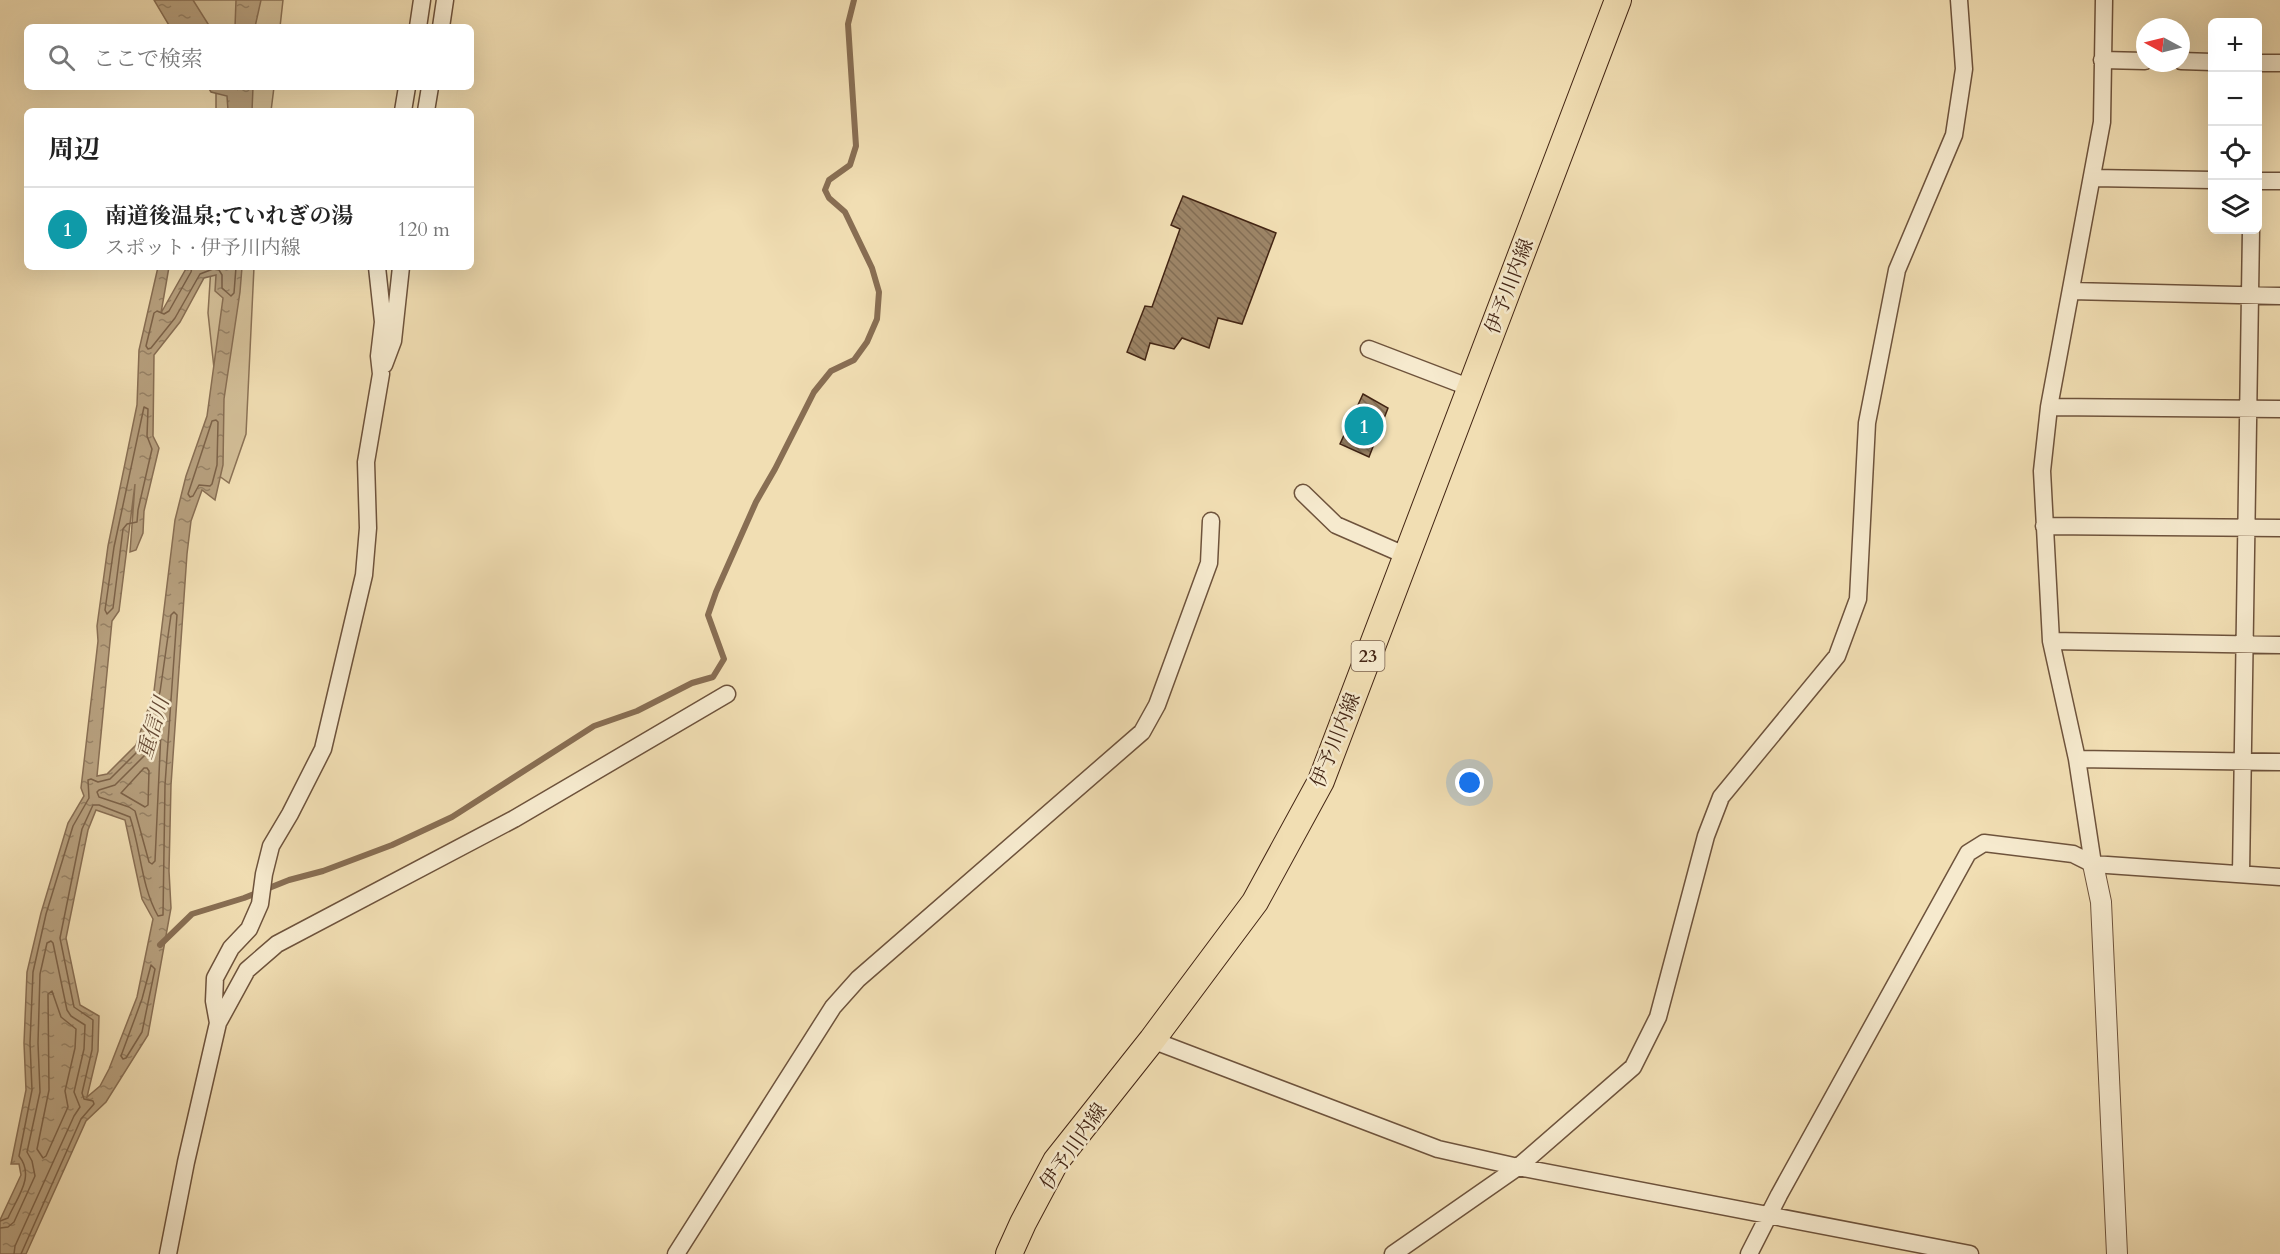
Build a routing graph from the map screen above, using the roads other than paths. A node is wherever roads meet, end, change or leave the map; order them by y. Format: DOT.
graph roads {
  1 [pos="422,0"];
  2 [pos="445,0"];
  3 [pos="1618,0"];
  4 [pos="1959,0"];
  5 [pos="2104,0"];
  6 [pos="418,24"];
  7 [pos="441,24"];
  8 [pos="2102,60"];
  9 [pos="2136,61"];
  10 [pos="2190,61"];
  11 [pos="2208,62"];
  12 [pos="2262,63"];
  13 [pos="2280,63"];
  14 [pos="407,90"];
  15 [pos="430,90"];
  16 [pos="404,108"];
  17 [pos="426,108"];
  18 [pos="2093,178"];
  19 [pos="2208,180"];
  20 [pos="2262,181"];
  21 [pos="2280,181"];
  22 [pos="2251,234"];
  23 [pos="377,270"];
  24 [pos="401,270"];
  25 [pos="2071,291"];
  26 [pos="2250,296"];
  27 [pos="2280,296"];
  28 [pos="1369,349"];
  29 [pos="381,374"];
  30 [pos="1471,388"];
  31 [pos="2049,408"];
  32 [pos="2248,409"];
  33 [pos="2280,409"];
  34 [pos="1303,493"];
  35 [pos="1211,521"];
  36 [pos="2044,526"];
  37 [pos="2247,528"];
  38 [pos="2280,528"];
  39 [pos="1407,556"];
  40 [pos="2051,641"];
  41 [pos="2245,644"];
  42 [pos="2280,645"];
  43 [pos="726,694"];
  44 [pos="2078,759"];
  45 [pos="2243,762"];
  46 [pos="2280,762"];
  47 [pos="2093,864"];
  48 [pos="2241,874"];
  49 [pos="2280,878"];
  50 [pos="218,1023"];
  51 [pos="1152,1040"];
  52 [pos="1518,1167"];
  53 [pos="1770,1215"];
  54 [pos="168,1254"];
  55 [pos="676,1254"];
  56 [pos="1009,1254"];
  57 [pos="1393,1254"];
  58 [pos="1749,1254"];
  59 [pos="1970,1254"];
  60 [pos="2116,1254"];
  1 -- 6 [label="street"];
  2 -- 7 [label="street"];
  3 -- 30 [label="main road, 伊予川内線 / 23"];
  4 -- 52 [label="street"];
  5 -- 8 [label="street"];
  8 -- 9 [label="street"];
  8 -- 18 [label="street"];
  10 -- 11 [label="street"];
  12 -- 13 [label="street"];
  14 -- 16 [label="street"];
  15 -- 17 [label="street"];
  18 -- 19 [label="street"];
  18 -- 25 [label="street"];
  20 -- 21 [label="street"];
  22 -- 26 [label="street"];
  23 -- 29 [label="street"];
  24 -- 29 [label="street"];
  25 -- 26 [label="street"];
  25 -- 31 [label="street"];
  26 -- 27 [label="street"];
  26 -- 32 [label="street"];
  28 -- 30 [label="street"];
  29 -- 50 [label="street"];
  30 -- 39 [label="main road, 伊予川内線 / 23"];
  31 -- 32 [label="street"];
  31 -- 36 [label="street"];
  32 -- 33 [label="street"];
  32 -- 37 [label="street"];
  34 -- 39 [label="street"];
  35 -- 55 [label="street"];
  36 -- 37 [label="street"];
  36 -- 40 [label="street"];
  37 -- 38 [label="street"];
  37 -- 41 [label="street"];
  39 -- 51 [label="main road, 伊予川内線 / 23"];
  40 -- 41 [label="street"];
  40 -- 44 [label="street"];
  41 -- 42 [label="street"];
  41 -- 45 [label="street"];
  43 -- 50 [label="street"];
  44 -- 45 [label="street"];
  44 -- 47 [label="street"];
  45 -- 46 [label="street"];
  45 -- 48 [label="street"];
  47 -- 48 [label="street"];
  47 -- 53 [label="street"];
  47 -- 60 [label="street"];
  48 -- 49 [label="street"];
  50 -- 54 [label="street"];
  51 -- 52 [label="street"];
  51 -- 56 [label="main road, 伊予川内線 / 23"];
  52 -- 53 [label="street"];
  52 -- 57 [label="street"];
  53 -- 58 [label="street"];
  53 -- 59 [label="street"];
}
